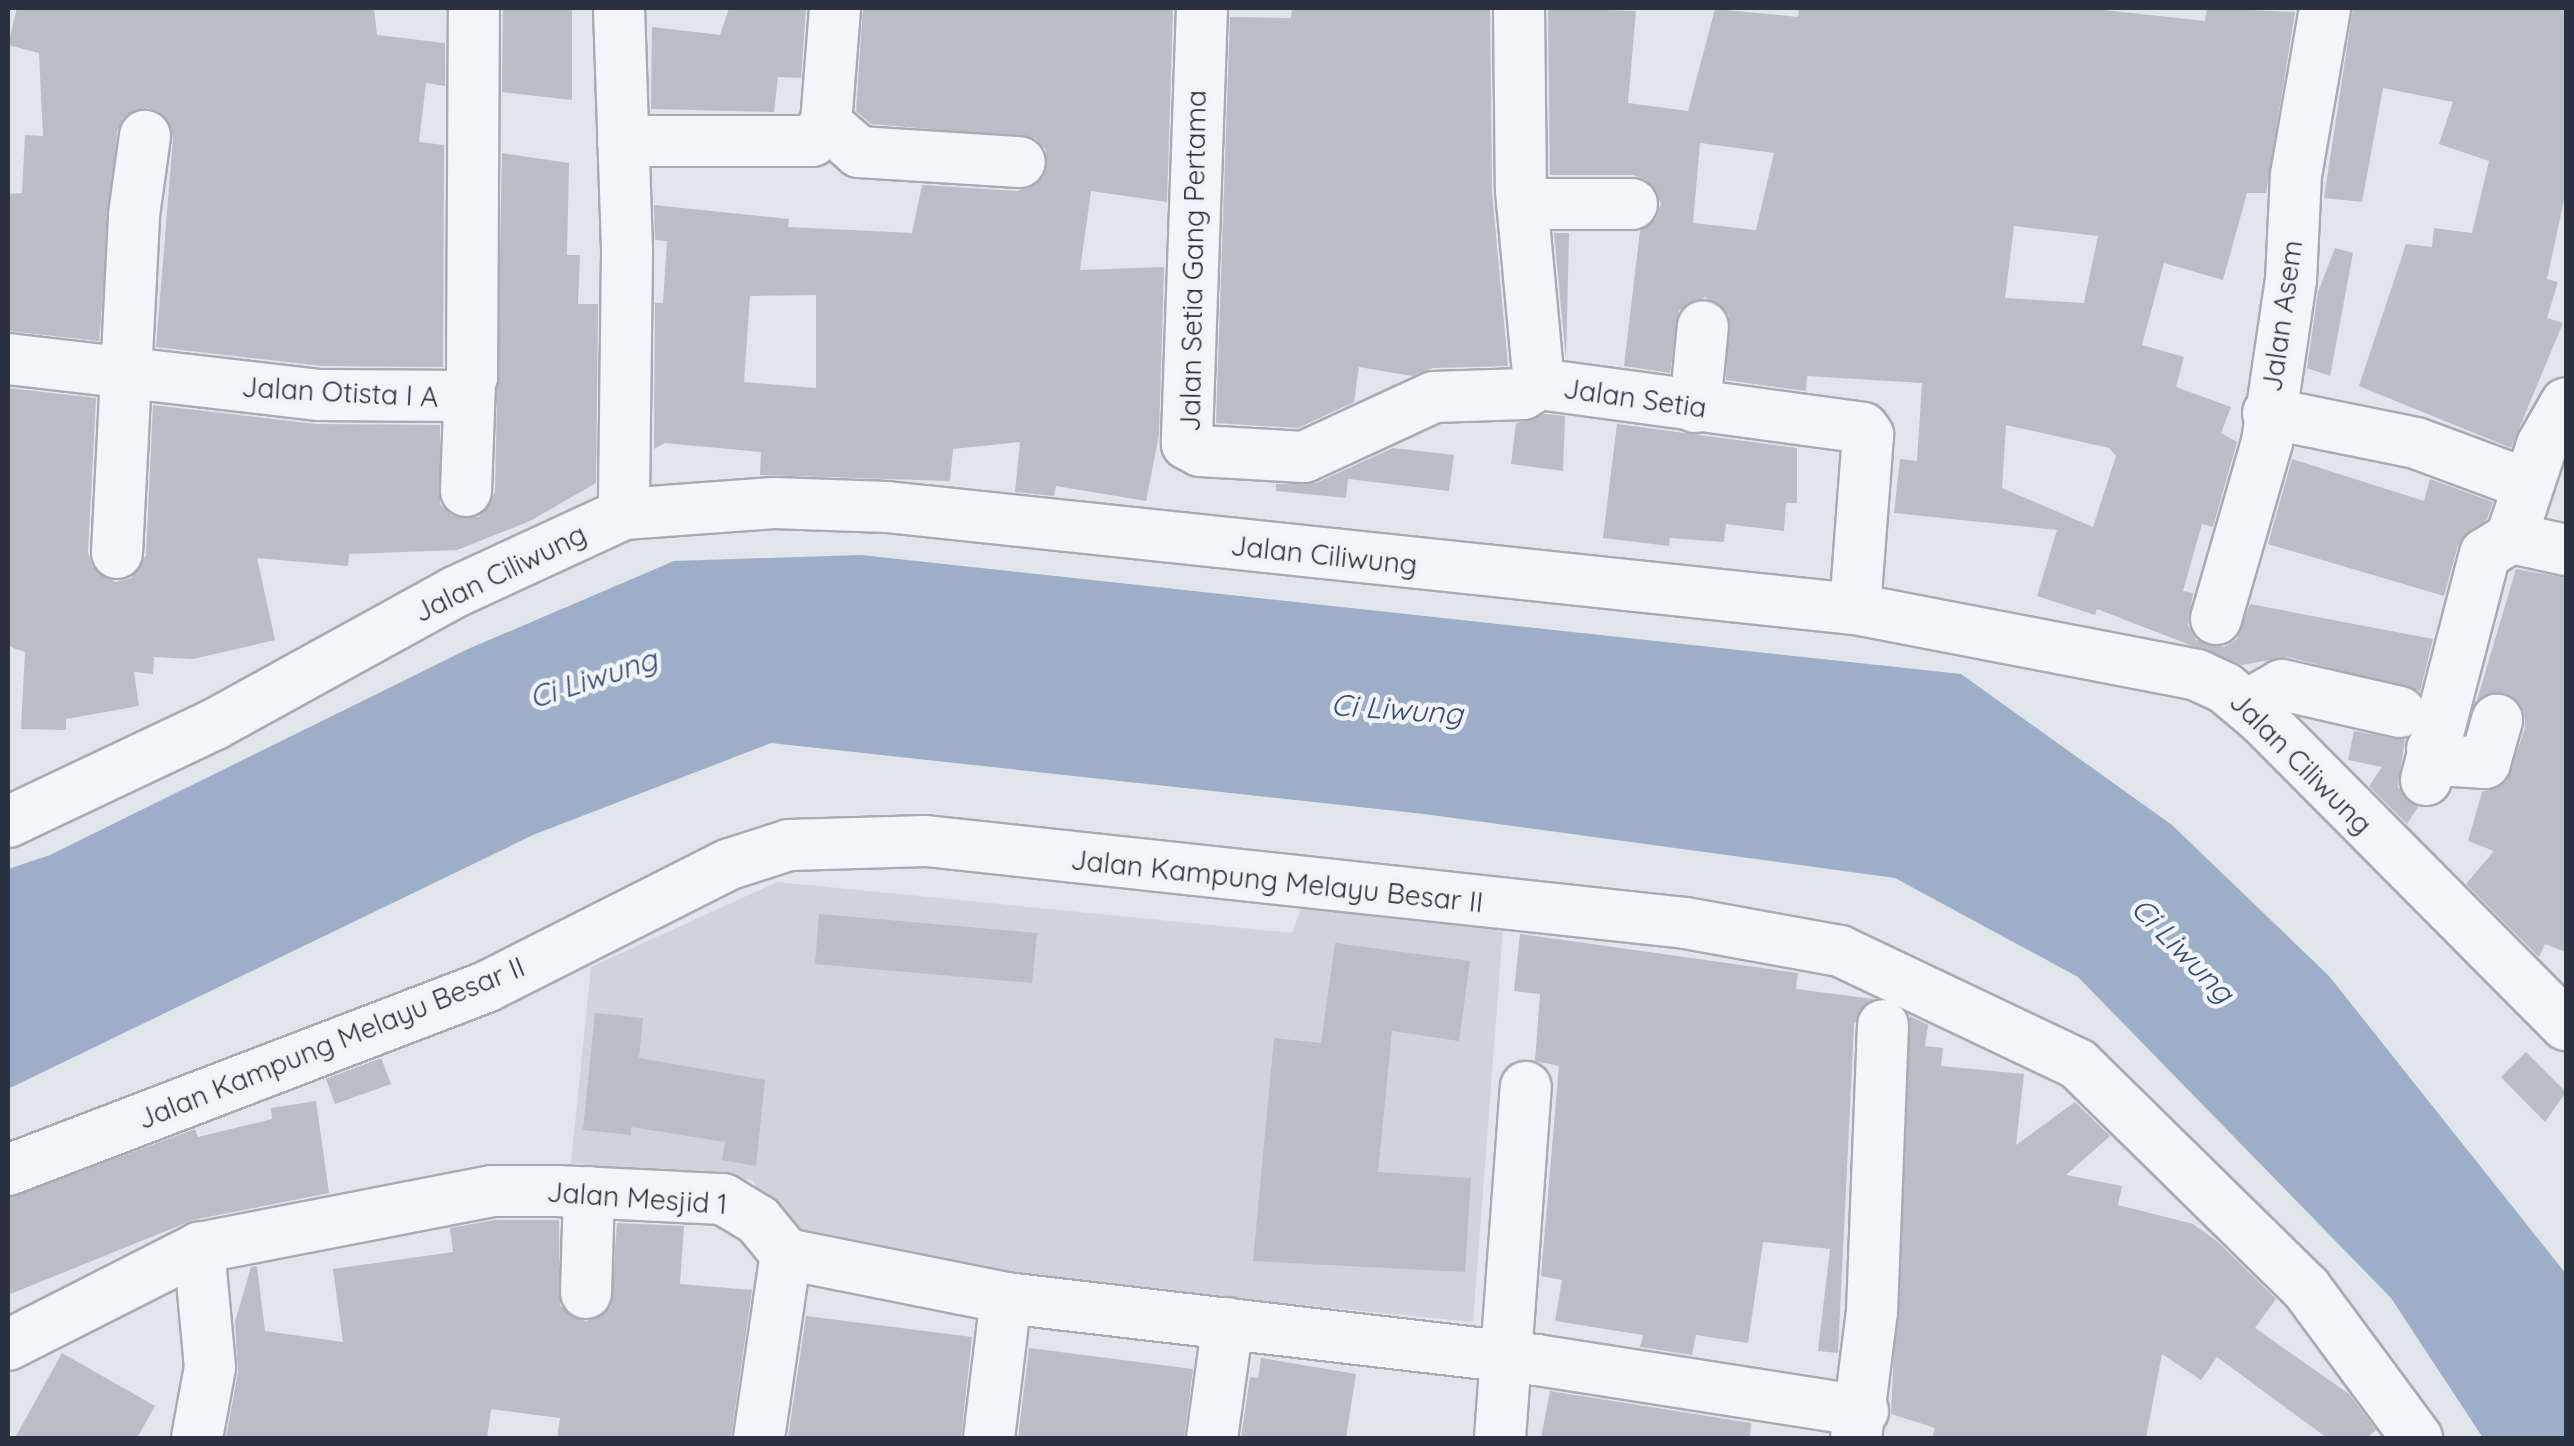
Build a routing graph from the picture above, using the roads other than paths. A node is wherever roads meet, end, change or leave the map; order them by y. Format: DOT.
graph roads {
  1 [pos="474,8"];
  2 [pos="619,8"];
  3 [pos="835,8"];
  4 [pos="1202,8"];
  5 [pos="1519,8"];
  6 [pos="2325,8"];
  7 [pos="826,122"];
  8 [pos="145,136"];
  9 [pos="624,141"];
  10 [pos="1020,162"];
  11 [pos="1522,204"];
  12 [pos="1632,204"];
  13 [pos="1703,326"];
  14 [pos="8,359"];
  15 [pos="128,375"];
  16 [pos="470,382"];
  17 [pos="1540,384"];
  18 [pos="2566,403"];
  19 [pos="1695,407"];
  20 [pos="2268,412"];
  21 [pos="2526,484"];
  22 [pos="466,490"];
  23 [pos="624,514"];
  24 [pos="2511,538"];
  25 [pos="2566,550"];
  26 [pos="116,553"];
  27 [pos="1855,609"];
  28 [pos="2216,618"];
  29 [pos="2246,705"];
  30 [pos="2400,712"];
  31 [pos="2497,720"];
  32 [pos="8,822"];
  33 [pos="1883,1025"];
  34 [pos="2566,1025"];
  35 [pos="1526,1087"];
  36 [pos="8,1170"];
  37 [pos="589,1192"];
  38 [pos="199,1248"];
  39 [pos="786,1254"];
  40 [pos="586,1293"];
  41 [pos="1006,1298"];
  42 [pos="1228,1324"];
  43 [pos="8,1345"];
  44 [pos="1506,1359"];
  45 [pos="1859,1425"];
  46 [pos="197,1438"];
  47 [pos="759,1438"];
  48 [pos="989,1438"];
  49 [pos="1212,1438"];
  50 [pos="1500,1438"];
  51 [pos="2417,1438"];
  1 -- 16 [label="street, Jalan Otista I A"];
  2 -- 9 [label="street"];
  3 -- 7 [label="street"];
  4 -- 17 [label="street, Jalan Setia Gang Pertama"];
  5 -- 11 [label="street, Jalan Setia"];
  6 -- 20 [label="street, Jalan Asem"];
  7 -- 9 [label="street"];
  7 -- 10 [label="street"];
  8 -- 15 [label="street"];
  9 -- 23 [label="street"];
  11 -- 12 [label="street"];
  11 -- 17 [label="street, Jalan Setia"];
  13 -- 19 [label="street"];
  14 -- 15 [label="street, Jalan Otista I A"];
  15 -- 16 [label="street, Jalan Otista I A"];
  15 -- 26 [label="street"];
  16 -- 22 [label="street"];
  17 -- 19 [label="street, Jalan Setia"];
  18 -- 21 [label="street"];
  19 -- 27 [label="street, Jalan Setia"];
  20 -- 21 [label="street"];
  20 -- 28 [label="street, Jalan Asem"];
  21 -- 24 [label="street"];
  23 -- 27 [label="street, Jalan Ciliwung"];
  23 -- 32 [label="street, Jalan Ciliwung"];
  24 -- 25 [label="street"];
  24 -- 31 [label="street"];
  27 -- 29 [label="street, Jalan Ciliwung"];
  29 -- 30 [label="street"];
  29 -- 34 [label="street, Jalan Ciliwung"];
  33 -- 45 [label="street"];
  35 -- 44 [label="street"];
  36 -- 51 [label="street, Jalan Kampung Melayu Besar II"];
  37 -- 38 [label="street, Jalan Mesjid 1"];
  37 -- 39 [label="street, Jalan Mesjid 1"];
  37 -- 40 [label="street"];
  38 -- 43 [label="street, Jalan Mesjid 1"];
  38 -- 46 [label="street"];
  39 -- 41 [label="street"];
  39 -- 47 [label="street"];
  41 -- 42 [label="street"];
  41 -- 48 [label="street"];
  42 -- 44 [label="street"];
  42 -- 49 [label="street"];
  44 -- 45 [label="street"];
  44 -- 50 [label="street"];
}
